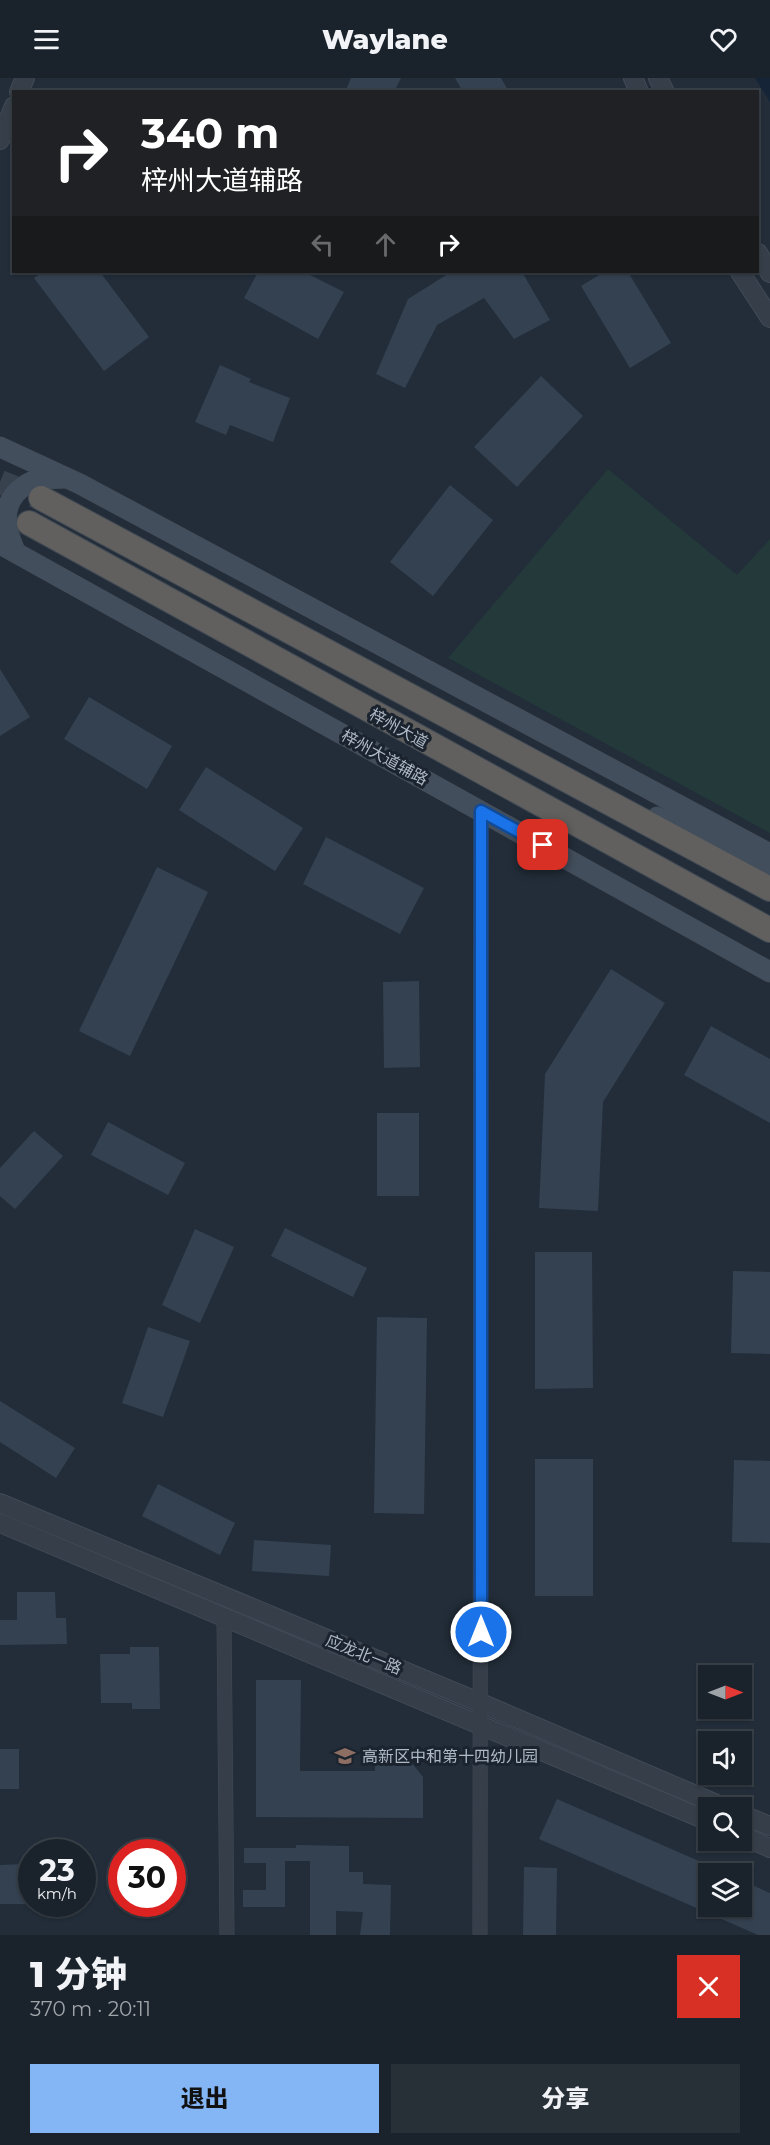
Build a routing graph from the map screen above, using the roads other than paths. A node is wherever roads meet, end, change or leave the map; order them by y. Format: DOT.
graph roads {
  1 [pos="12,111"];
  2 [pos="0,140"];
  3 [pos="759,255"];
  4 [pos="741,273"];
  5 [pos="770,273"];
  6 [pos="770,318"];
  7 [pos="0,447"];
  8 [pos="66,478"];
  9 [pos="41,498"];
  10 [pos="29,523"];
  11 [pos="7,548"];
  12 [pos="544,767"];
  13 [pos="481,811"];
  14 [pos="770,854"];
  15 [pos="770,867"];
  16 [pos="770,889"];
  17 [pos="765,928"];
  18 [pos="770,972"];
  19 [pos="0,1503"];
  20 [pos="0,1523"];
  21 [pos="224,1617"];
  22 [pos="481,1702"];
  23 [pos="480,1724"];
  24 [pos="701,1797"];
  25 [pos="698,1817"];
  26 [pos="752,1819"];
  27 [pos="770,1826"];
  28 [pos="752,1840"];
  29 [pos="770,1848"];
  30 [pos="227,1935"];
  31 [pos="480,1935"];
  1 -- 2 [label="street"];
  3 -- 5 [label="street"];
  4 -- 6 [label="street"];
  7 -- 8 [label="main road"];
  8 -- 11 [label="main road"];
  8 -- 14 [label="main road"];
  9 -- 12 [label="highway, 梓州大道"];
  10 -- 17 [label="highway, 梓州大道"];
  11 -- 13 [label="main road, 梓州大道辅路"];
  12 -- 15 [label="main road"];
  12 -- 16 [label="highway, 梓州大道"];
  13 -- 18 [label="main road, 梓州大道辅路"];
  13 -- 22 [label="street"];
  19 -- 22 [label="street, 应龙北一路"];
  20 -- 21 [label="street, 应龙北一路"];
  21 -- 23 [label="street, 应龙北一路"];
  21 -- 30 [label="street"];
  22 -- 23 [label="street"];
  22 -- 24 [label="street, 应龙北一路"];
  23 -- 25 [label="street, 应龙北一路"];
  23 -- 31 [label="street"];
  26 -- 27 [label="street"];
  28 -- 29 [label="street"];
}
